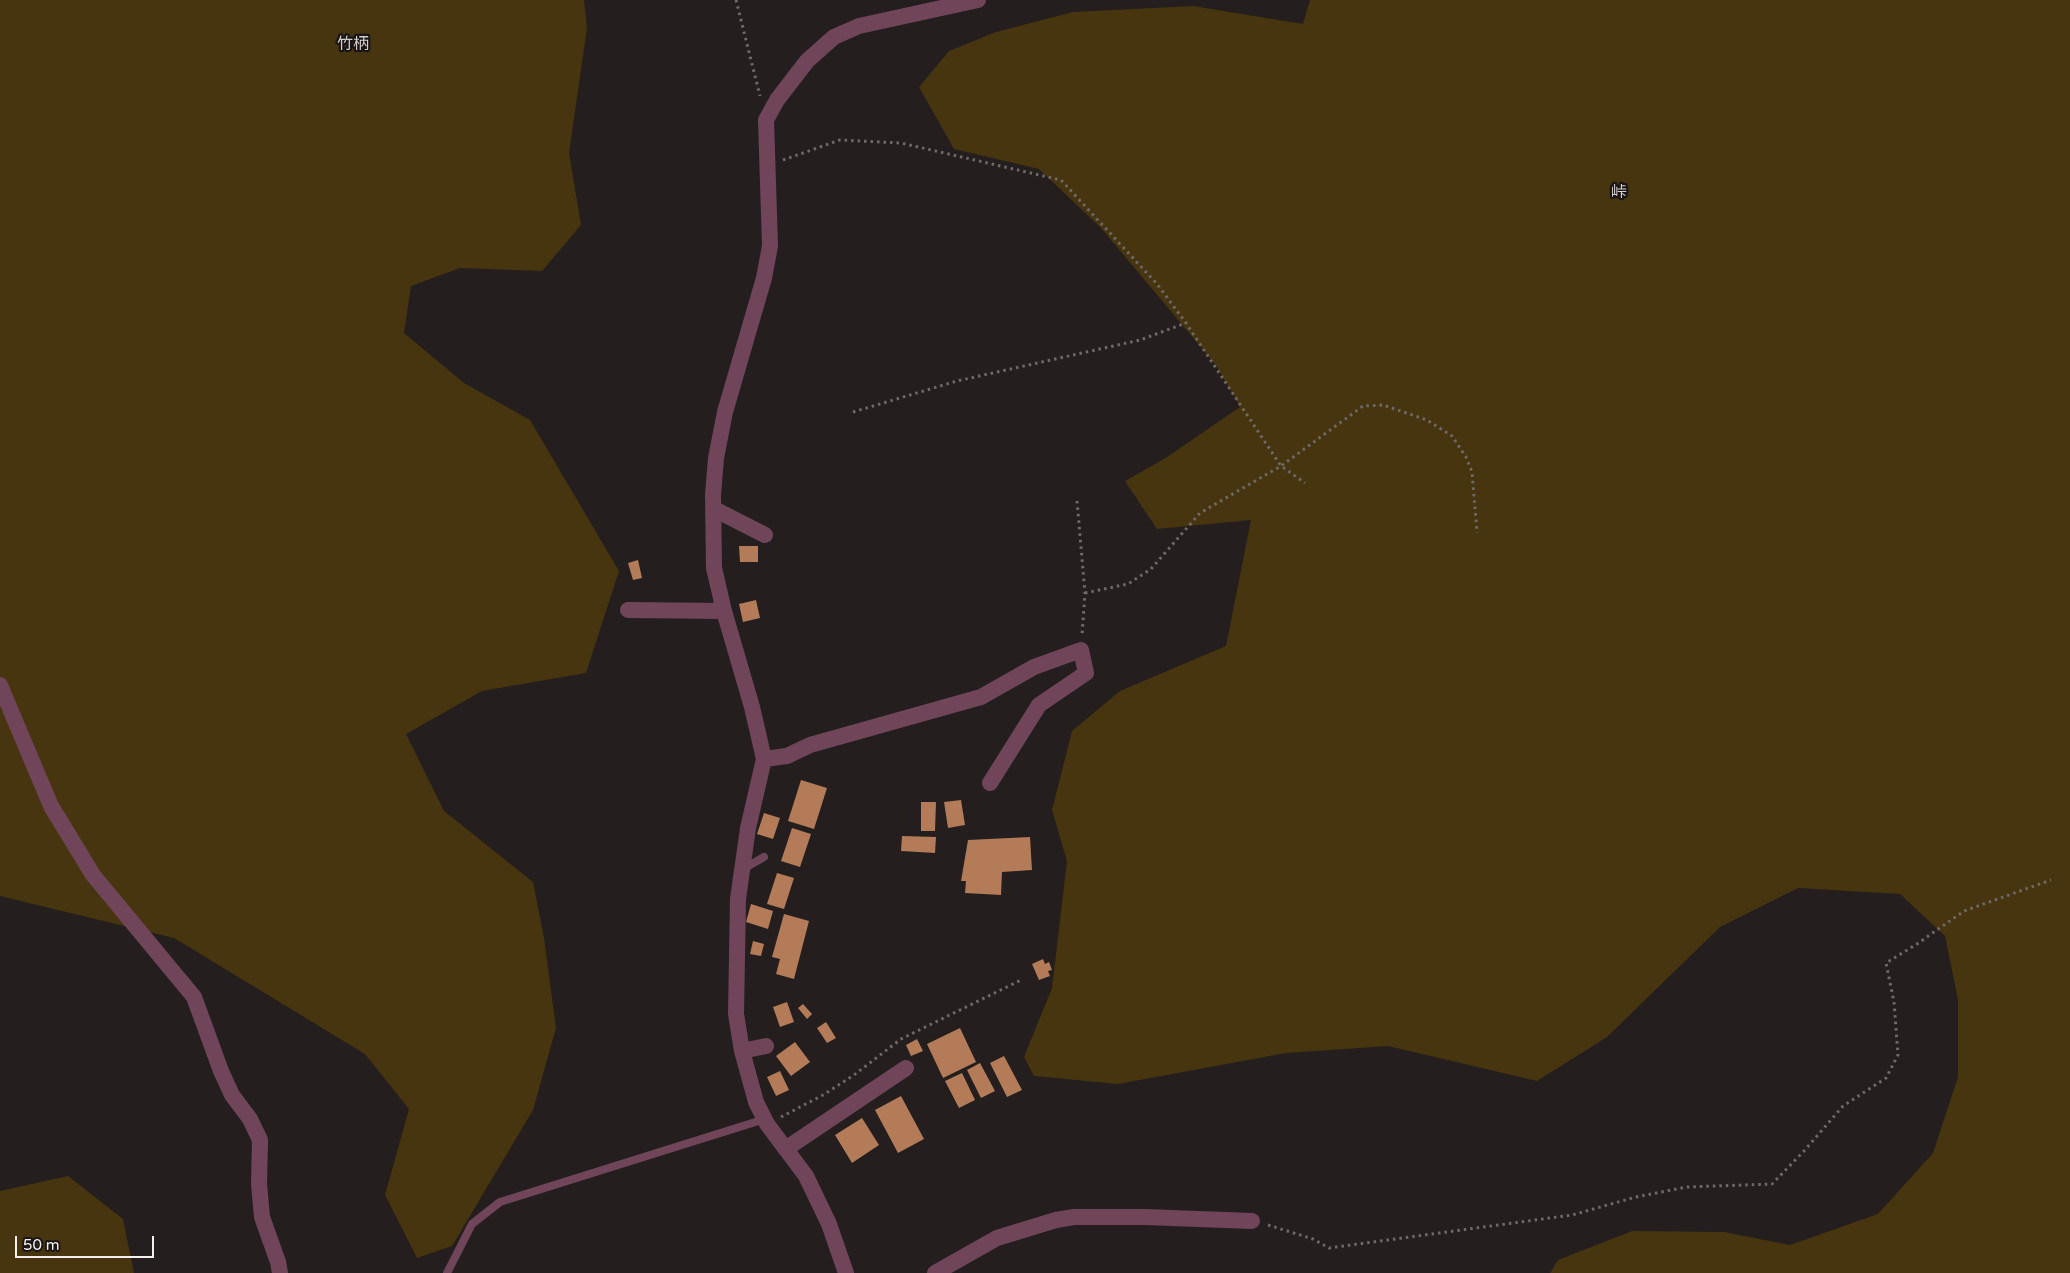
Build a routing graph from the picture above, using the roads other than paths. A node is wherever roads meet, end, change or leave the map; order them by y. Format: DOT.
graph roads {
  1 [pos="978,0"];
  2 [pos="714,509"];
  3 [pos="765,535"];
  4 [pos="628,610"];
  5 [pos="724,610"];
  6 [pos="0,684"];
  7 [pos="764,759"];
  8 [pos="990,783"];
  9 [pos="764,857"];
  10 [pos="743,869"];
  11 [pos="766,1046"];
  12 [pos="742,1051"];
  13 [pos="906,1068"];
  14 [pos="766,1122"];
  15 [pos="787,1148"];
  16 [pos="1252,1222"];
  17 [pos="280,1273"];
  18 [pos="447,1273"];
  19 [pos="846,1273"];
  20 [pos="935,1273"];
  1 -- 2 [label="street"];
  2 -- 3 [label="street"];
  2 -- 5 [label="street"];
  4 -- 5 [label="street"];
  5 -- 7 [label="street"];
  6 -- 17 [label="street"];
  7 -- 8 [label="street"];
  7 -- 10 [label="street"];
  9 -- 10 [label="lane"];
  10 -- 12 [label="street"];
  11 -- 12 [label="street"];
  12 -- 14 [label="street"];
  13 -- 15 [label="street"];
  14 -- 15 [label="street"];
  14 -- 18 [label="lane"];
  15 -- 19 [label="street"];
  16 -- 20 [label="street"];
}
